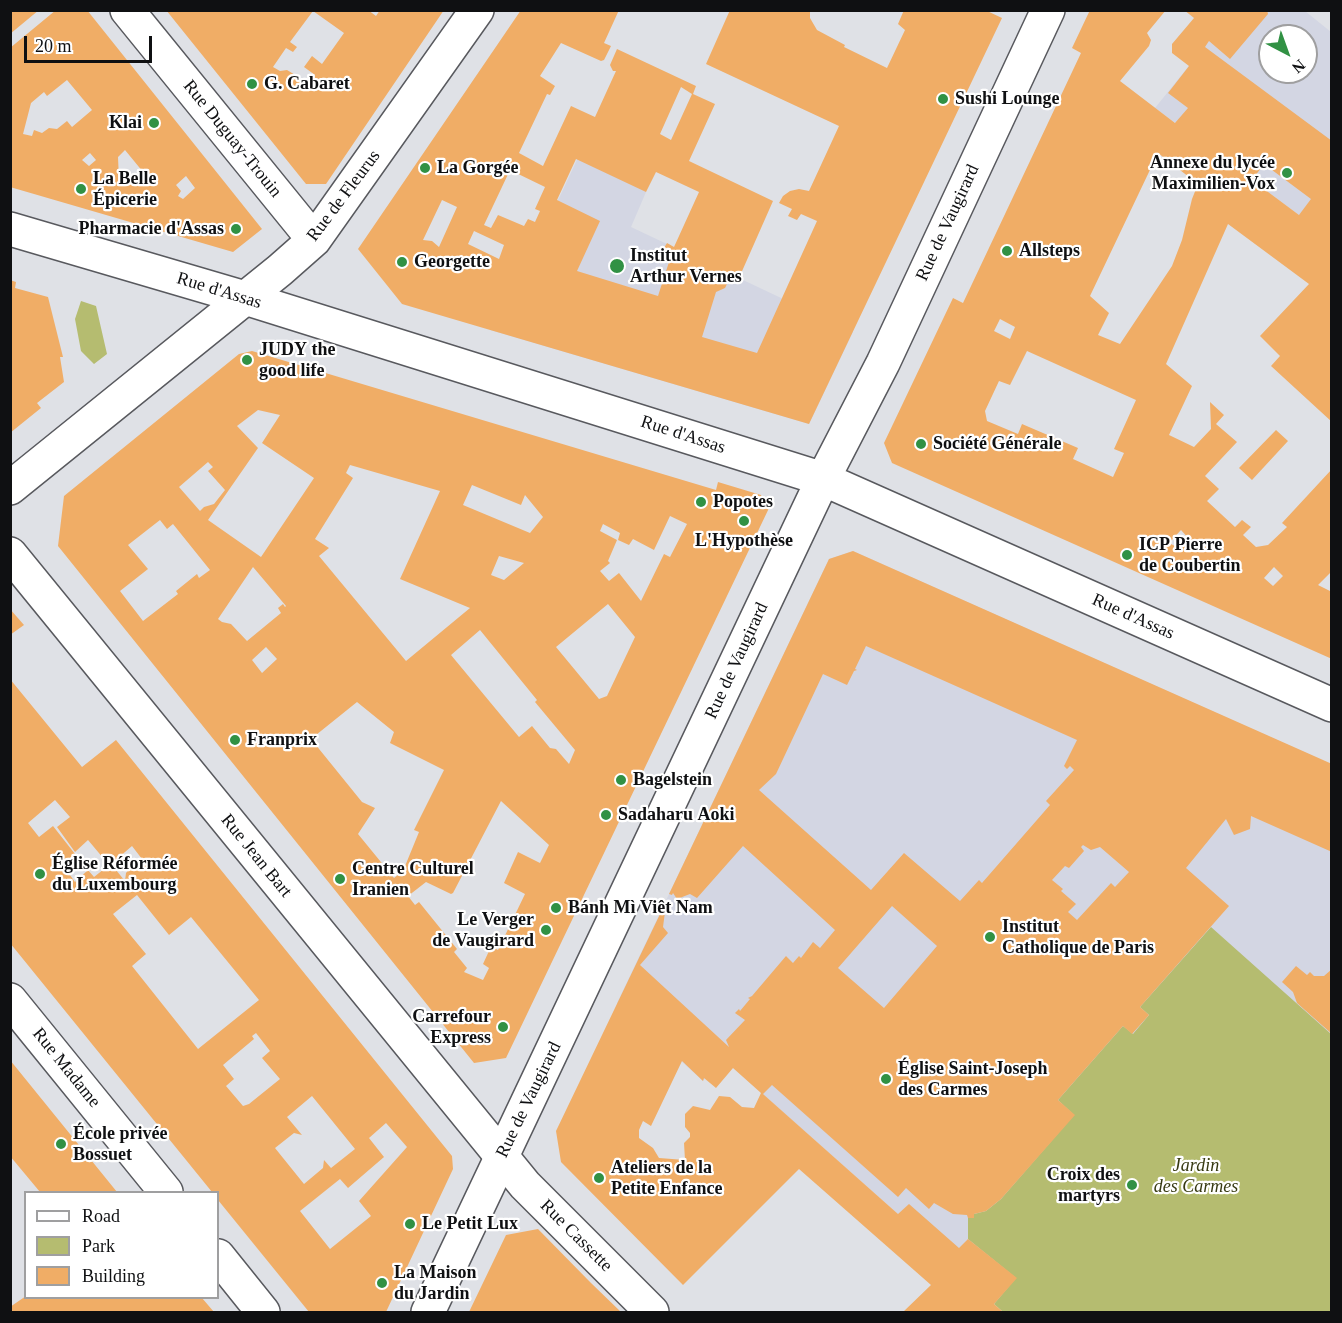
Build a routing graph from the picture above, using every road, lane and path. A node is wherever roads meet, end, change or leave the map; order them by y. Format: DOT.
graph roads {
  1 [pos="127,10"];
  2 [pos="477,10"];
  3 [pos="1048,10"];
  4 [pos="10,229"];
  5 [pos="314,240"];
  6 [pos="245,298"];
  7 [pos="823,479"];
  8 [pos="10,488"];
  9 [pos="10,554"];
  10 [pos="1332,705"];
  11 [pos="10,1000"];
  12 [pos="502,1157"];
  13 [pos="165,1191"];
  14 [pos="219,1257"];
  15 [pos="263,1312"];
  16 [pos="428,1312"];
  17 [pos="652,1312"];
  1 -- 5 [label="street, Rue Duguay-Trouin"];
  2 -- 5 [label="street, Rue de Fleurus"];
  3 -- 7 [label="street, Rue de Vaugirard"];
  4 -- 6 [label="street, Rue d'Assas"];
  5 -- 6 [label="street, Rue de Fleurus"];
  6 -- 7 [label="street, Rue d'Assas"];
  6 -- 8 [label="street, Rue de Fleurus"];
  7 -- 10 [label="street, Rue d'Assas"];
  7 -- 12 [label="street, Rue de Vaugirard"];
  9 -- 12 [label="street, Rue Jean Bart"];
  11 -- 13 [label="street, Rue Madame"];
  12 -- 16 [label="street, Rue de Vaugirard"];
  12 -- 17 [label="street, Rue Cassette"];
  14 -- 15 [label="street"];
}
